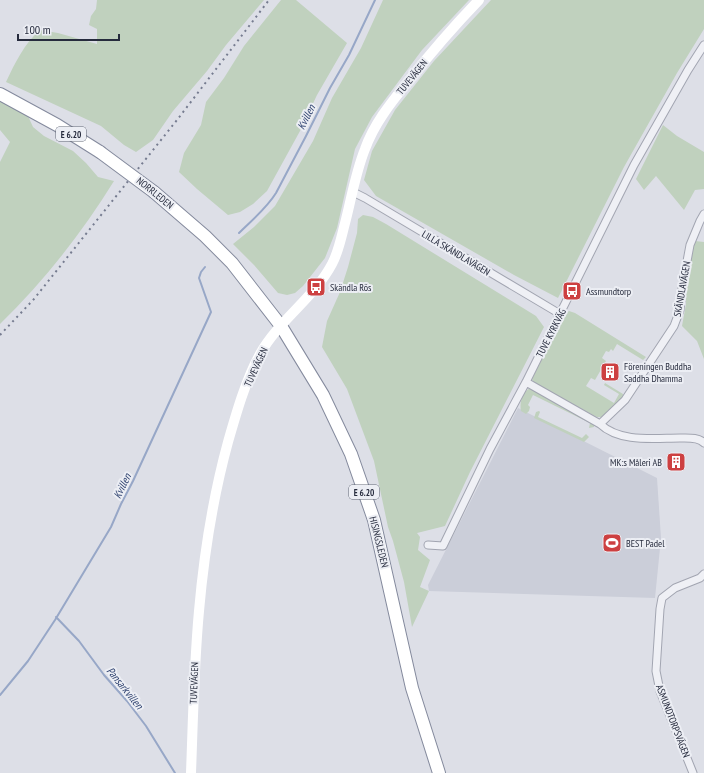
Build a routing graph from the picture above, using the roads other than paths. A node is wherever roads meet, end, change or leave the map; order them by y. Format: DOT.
graph roads {
  1 [pos="479,0"];
  2 [pos="704,45"];
  3 [pos="0,94"];
  4 [pos="353,192"];
  5 [pos="704,214"];
  6 [pos="560,314"];
  7 [pos="281,326"];
  8 [pos="526,382"];
  9 [pos="600,424"];
  10 [pos="704,443"];
  11 [pos="428,545"];
  12 [pos="704,574"];
  13 [pos="191,773"];
  14 [pos="439,773"];
  15 [pos="693,773"];
  1 -- 4 [label="main road, TUVEVÄGEN"];
  2 -- 6 [label="street, TUVE KYRKVÄG"];
  3 -- 7 [label="highway, NORRLEDEN / E 6.20, bridge"];
  4 -- 6 [label="street, LILLA SKÄNDLAVÄGEN"];
  4 -- 7 [label="main road, TUVEVÄGEN"];
  5 -- 9 [label="street, SKÄNDLAVÄGEN"];
  6 -- 8 [label="street, TUVE KYRKVÄG"];
  7 -- 13 [label="main road, TUVEVÄGEN"];
  7 -- 14 [label="highway, HISINGSLEDEN / E 6.20"];
  8 -- 9 [label="street"];
  8 -- 11 [label="street, TUVE KYRKVÄG"];
  9 -- 10 [label="street"];
  12 -- 15 [label="street, ASMUNDTORPSVÄGEN"];
}
